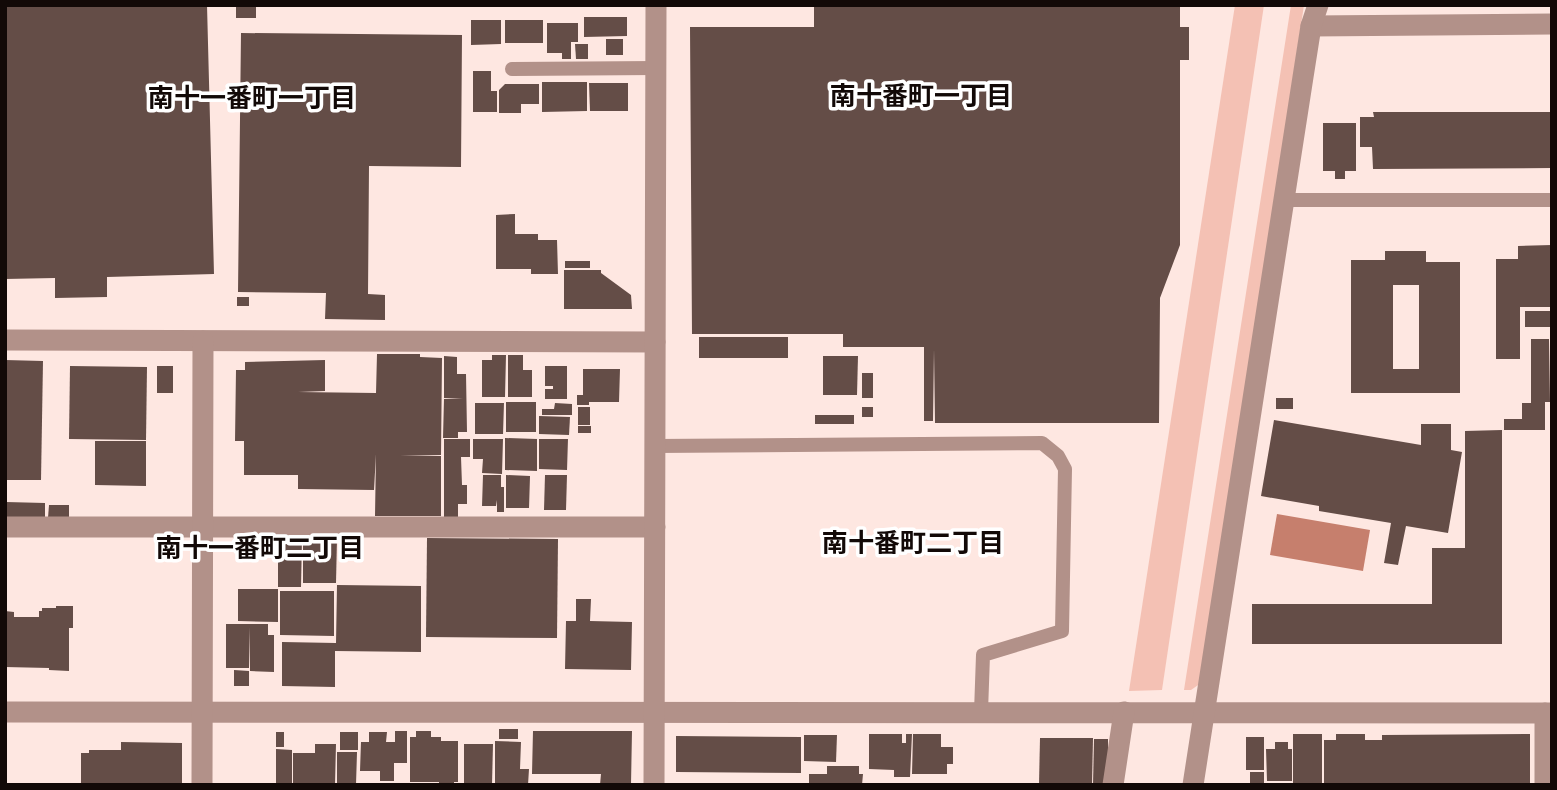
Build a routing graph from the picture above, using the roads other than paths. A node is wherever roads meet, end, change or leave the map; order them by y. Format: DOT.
graph roads {
  1 [pos="656,5"];
  2 [pos="1318,5"];
  3 [pos="1552,24"];
  4 [pos="1311,26"];
  5 [pos="656,68"];
  6 [pos="512,69"];
  7 [pos="1284,200"];
  8 [pos="1552,200"];
  9 [pos="5,340"];
  10 [pos="203,341"];
  11 [pos="655,342"];
  12 [pos="655,446"];
  13 [pos="5,527"];
  14 [pos="654,527"];
  15 [pos="202,528"];
  16 [pos="5,712"];
  17 [pos="202,712"];
  18 [pos="654,712"];
  19 [pos="981,712"];
  20 [pos="1124,712"];
  21 [pos="1203,712"];
  22 [pos="1548,713"];
  23 [pos="202,785"];
  24 [pos="654,785"];
  25 [pos="1113,785"];
  26 [pos="1193,785"];
  27 [pos="1545,785"];
  1 -- 5 [label="street"];
  2 -- 4 [label="street"];
  3 -- 4 [label="street"];
  4 -- 7 [label="street"];
  5 -- 6 [label="lane"];
  5 -- 11 [label="street"];
  7 -- 8 [label="lane"];
  7 -- 21 [label="street"];
  9 -- 10 [label="street"];
  10 -- 11 [label="street"];
  10 -- 15 [label="street"];
  11 -- 12 [label="street"];
  12 -- 14 [label="street"];
  12 -- 19 [label="lane"];
  13 -- 15 [label="street"];
  14 -- 15 [label="street"];
  14 -- 18 [label="street"];
  15 -- 17 [label="street"];
  16 -- 17 [label="street"];
  17 -- 18 [label="street"];
  17 -- 23 [label="street"];
  18 -- 19 [label="street"];
  18 -- 24 [label="street"];
  19 -- 20 [label="street"];
  20 -- 21 [label="street"];
  20 -- 25 [label="street"];
  21 -- 22 [label="street"];
  21 -- 26 [label="street"];
  22 -- 27 [label="street"];
}
